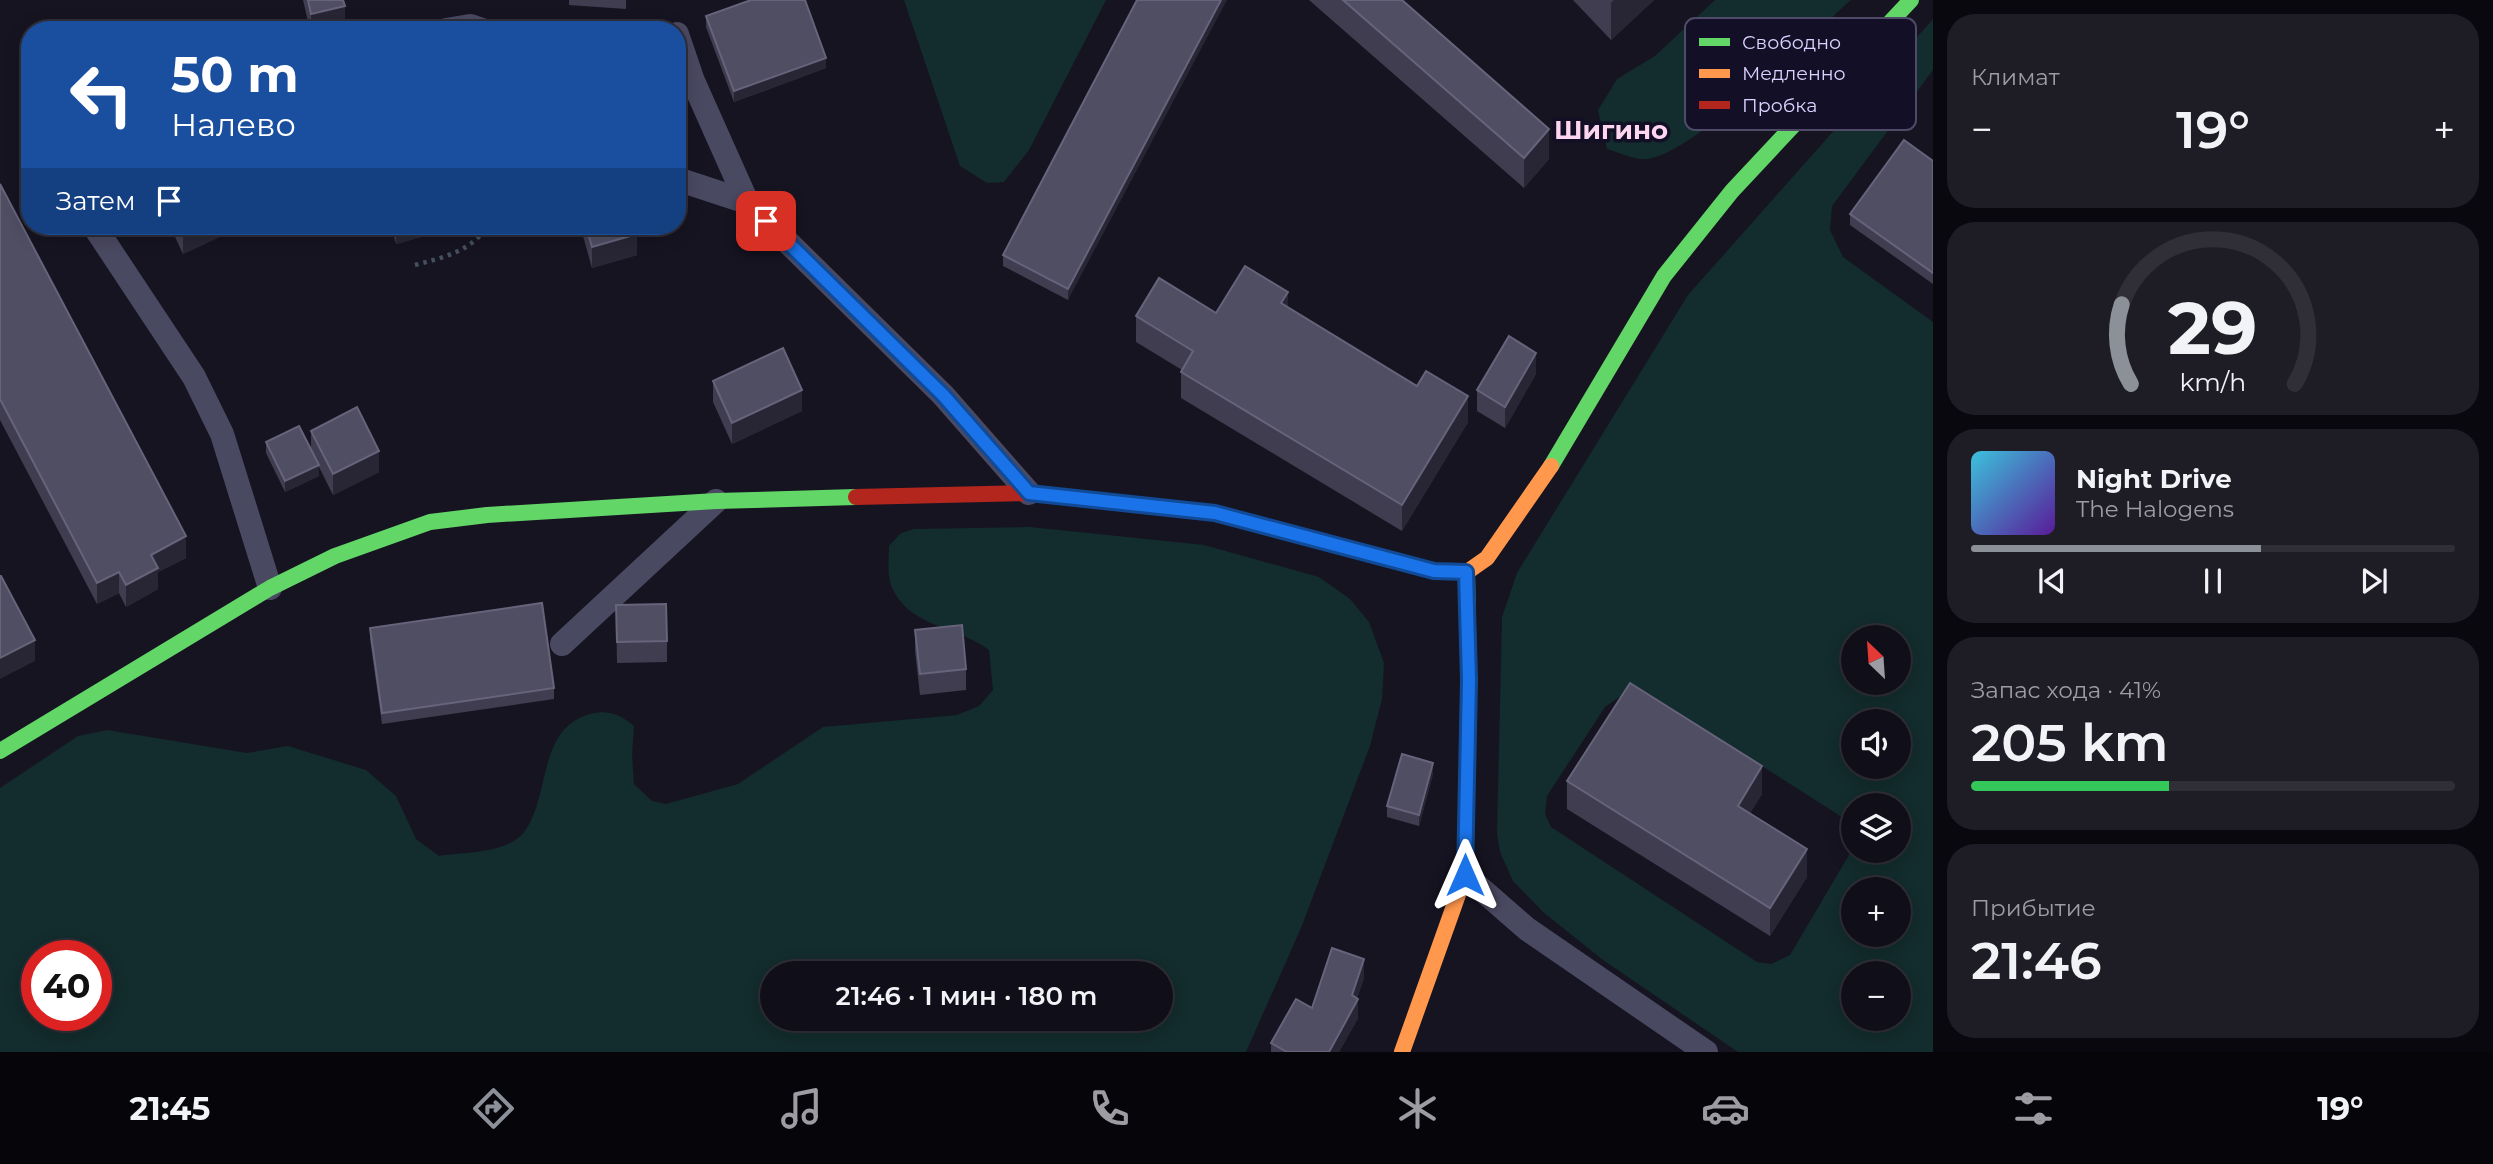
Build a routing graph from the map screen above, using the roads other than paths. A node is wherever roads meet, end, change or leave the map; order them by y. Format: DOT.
graph roads {
  1 [pos="1911,0"];
  2 [pos="1894,18"];
  3 [pos="686,59"];
  4 [pos="1789,130"];
  5 [pos="686,182"];
  6 [pos="747,202"];
  7 [pos="99,235"];
  8 [pos="1029,493"];
  9 [pos="716,501"];
  10 [pos="1466,572"];
  11 [pos="270,588"];
  12 [pos="562,644"];
  13 [pos="0,751"];
  14 [pos="1465,875"];
  15 [pos="1402,1052"];
  16 [pos="1706,1052"];
  1 -- 2 [label="street"];
  3 -- 6 [label="lane"];
  4 -- 10 [label="street"];
  5 -- 6 [label="lane"];
  6 -- 8 [label="lane"];
  7 -- 11 [label="lane"];
  8 -- 9 [label="street"];
  8 -- 10 [label="street"];
  9 -- 11 [label="street"];
  9 -- 12 [label="lane"];
  10 -- 14 [label="street"];
  11 -- 13 [label="street"];
  14 -- 15 [label="street"];
  14 -- 16 [label="lane"];
}
